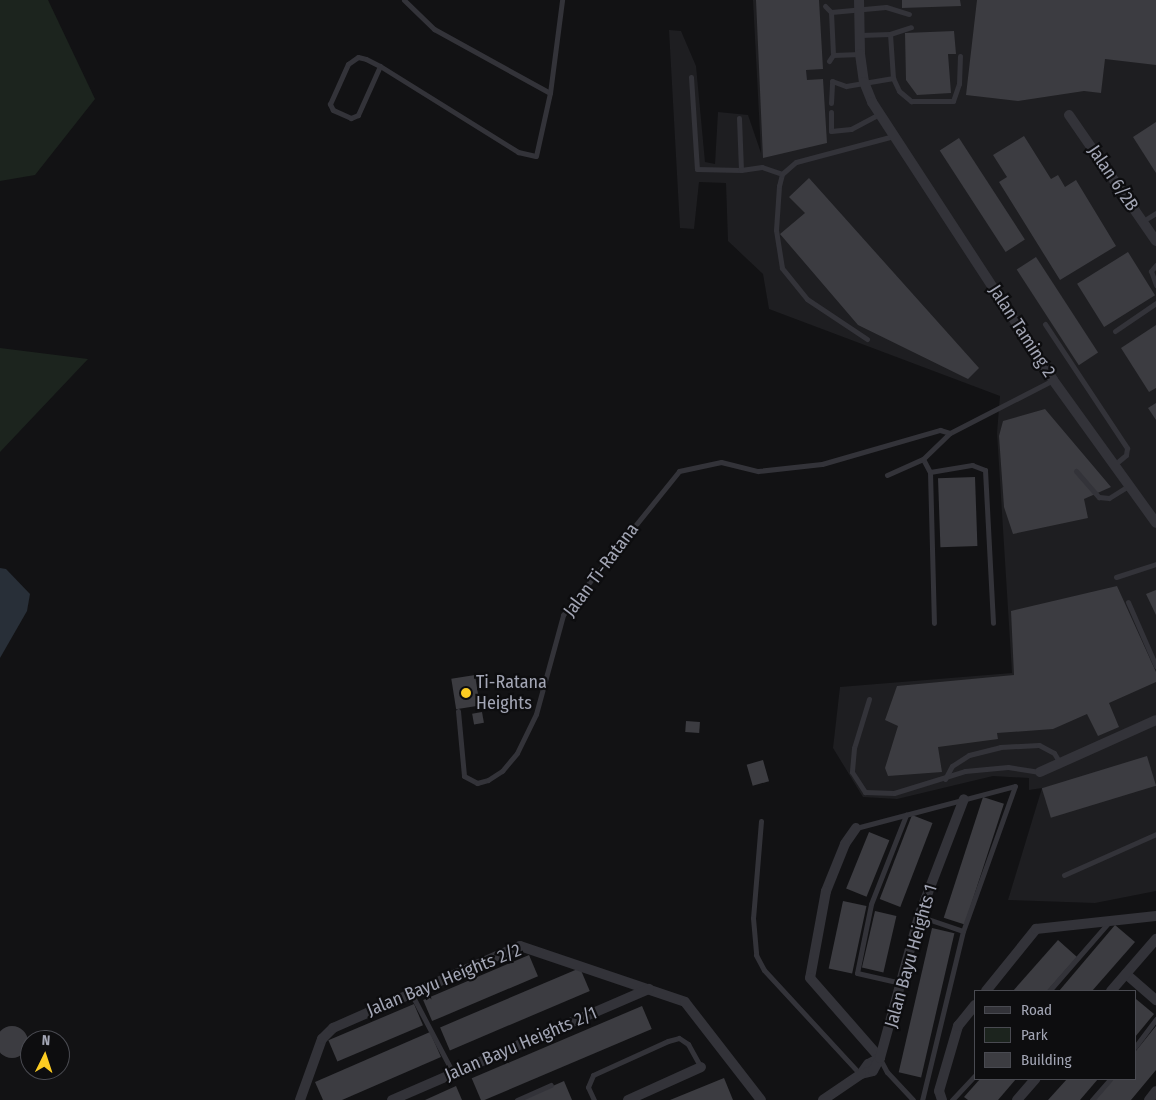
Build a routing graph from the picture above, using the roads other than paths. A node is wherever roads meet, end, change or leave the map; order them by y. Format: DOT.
graph roads {
  1 [pos="404,0"];
  2 [pos="562,0"];
  3 [pos="886,0"];
  4 [pos="859,5"];
  5 [pos="825,6"];
  6 [pos="886,7"];
  7 [pos="831,12"];
  8 [pos="909,14"];
  9 [pos="910,27"];
  10 [pos="890,34"];
  11 [pos="860,35"];
  12 [pos="860,54"];
  13 [pos="833,55"];
  14 [pos="960,56"];
  15 [pos="829,60"];
  16 [pos="380,66"];
  17 [pos="691,77"];
  18 [pos="894,78"];
  19 [pos="864,82"];
  20 [pos="550,93"];
  21 [pos="831,103"];
  22 [pos="831,112"];
  23 [pos="879,114"];
  24 [pos="1069,115"];
  25 [pos="739,118"];
  26 [pos="895,136"];
  27 [pos="741,170"];
  28 [pos="782,174"];
  29 [pos="1156,213"];
  30 [pos="1143,222"];
  31 [pos="1156,241"];
  32 [pos="1156,265"];
  33 [pos="1156,284"];
  34 [pos="1156,303"];
  35 [pos="1045,324"];
  36 [pos="1116,331"];
  37 [pos="867,339"];
  38 [pos="1053,380"];
  39 [pos="950,434"];
  40 [pos="923,459"];
  41 [pos="1113,466"];
  42 [pos="1076,471"];
  43 [pos="930,472"];
  44 [pos="887,475"];
  45 [pos="1128,486"];
  46 [pos="1156,522"];
  47 [pos="1156,564"];
  48 [pos="1116,577"];
  49 [pos="1128,602"];
  50 [pos="934,623"];
  51 [pos="993,623"];
  52 [pos="1156,666"];
  53 [pos="869,699"];
  54 [pos="458,711"];
  55 [pos="1156,720"];
  56 [pos="1060,763"];
  57 [pos="1040,772"];
  58 [pos="945,778"];
  59 [pos="964,799"];
  60 [pos="906,815"];
  61 [pos="760,821"];
  62 [pos="856,828"];
  63 [pos="1156,834"];
  64 [pos="1064,875"];
  65 [pos="918,916"];
  66 [pos="1156,916"];
  67 [pos="1109,922"];
  68 [pos="963,931"];
  69 [pos="1156,939"];
  70 [pos="1126,974"];
  71 [pos="901,983"];
  72 [pos="650,989"];
  73 [pos="987,990"];
  74 [pos="1050,990"];
  75 [pos="1112,990"];
  76 [pos="411,993"];
  77 [pos="1156,1000"];
  78 [pos="974,1006"];
  79 [pos="1156,1019"];
  80 [pos="1136,1046"];
  81 [pos="880,1058"];
  82 [pos="701,1068"];
  83 [pos="453,1074"];
  84 [pos="861,1074"];
  85 [pos="974,1076"];
  86 [pos="1034,1080"];
  87 [pos="1109,1080"];
  88 [pos="551,1085"];
  89 [pos="1156,1091"];
  90 [pos="300,1100"];
  91 [pos="392,1100"];
  92 [pos="517,1100"];
  93 [pos="594,1100"];
  94 [pos="628,1100"];
  95 [pos="761,1100"];
  96 [pos="823,1100"];
  97 [pos="913,1100"];
  98 [pos="922,1100"];
  99 [pos="942,1100"];
  100 [pos="952,1100"];
  101 [pos="1017,1100"];
  102 [pos="1092,1100"];
  103 [pos="1149,1100"];
  1 -- 20 [label="lane"];
  2 -- 20 [label="lane"];
  3 -- 6 [label="lane"];
  4 -- 6 [label="lane"];
  4 -- 7 [label="lane"];
  4 -- 11 [label="street, Jalan Taming 2"];
  5 -- 7 [label="lane"];
  6 -- 8 [label="lane"];
  7 -- 13 [label="lane"];
  9 -- 10 [label="lane"];
  10 -- 11 [label="lane"];
  10 -- 18 [label="lane"];
  11 -- 12 [label="street, Jalan Taming 2"];
  12 -- 13 [label="lane"];
  12 -- 19 [label="street, Jalan Taming 2"];
  13 -- 15 [label="lane"];
  14 -- 18 [label="lane"];
  16 -- 16 [label="lane"];
  16 -- 20 [label="lane"];
  17 -- 27 [label="lane"];
  18 -- 19 [label="lane"];
  19 -- 21 [label="lane"];
  19 -- 23 [label="street, Jalan Taming 2"];
  22 -- 23 [label="lane"];
  23 -- 26 [label="street, Jalan Taming 2"];
  24 -- 30 [label="street, Jalan 6/2B"];
  25 -- 27 [label="lane"];
  26 -- 28 [label="lane"];
  26 -- 38 [label="street, Jalan Taming 2"];
  27 -- 28 [label="lane"];
  28 -- 37 [label="lane"];
  29 -- 30 [label="lane"];
  30 -- 31 [label="street, Jalan 6/2B"];
  32 -- 33 [label="lane"];
  34 -- 36 [label="lane"];
  35 -- 41 [label="lane"];
  38 -- 39 [label="lane"];
  38 -- 41 [label="street, Jalan Taming 2"];
  39 -- 40 [label="lane"];
  39 -- 54 [label="lane, Jalan Ti-Ratana"];
  40 -- 43 [label="lane"];
  40 -- 44 [label="lane"];
  41 -- 45 [label="street, Jalan Taming 2"];
  42 -- 45 [label="lane"];
  43 -- 50 [label="lane"];
  43 -- 51 [label="lane"];
  45 -- 46 [label="street, Jalan Taming 2"];
  47 -- 48 [label="lane"];
  49 -- 52 [label="lane"];
  53 -- 58 [label="lane"];
  55 -- 56 [label="street"];
  56 -- 57 [label="street"];
  56 -- 58 [label="lane"];
  57 -- 58 [label="lane"];
  59 -- 60 [label="lane"];
  59 -- 65 [label="street, Jalan Bayu Heights 1"];
  59 -- 68 [label="lane"];
  60 -- 62 [label="lane"];
  60 -- 71 [label="lane"];
  61 -- 84 [label="lane"];
  62 -- 81 [label="street"];
  63 -- 64 [label="lane"];
  65 -- 68 [label="lane"];
  65 -- 71 [label="street, Jalan Bayu Heights 1"];
  66 -- 67 [label="street"];
  67 -- 73 [label="street"];
  67 -- 74 [label="lane"];
  68 -- 98 [label="lane"];
  69 -- 70 [label="street"];
  70 -- 75 [label="street"];
  70 -- 77 [label="street"];
  71 -- 81 [label="street, Jalan Bayu Heights 1"];
  72 -- 76 [label="street, Jalan Bayu Heights 2/2"];
  72 -- 83 [label="street, Jalan Bayu Heights 2/1"];
  72 -- 95 [label="street, Jalan Bayu Heights 2/2"];
  76 -- 83 [label="lane"];
  76 -- 90 [label="street, Jalan Bayu Heights 2/2"];
  78 -- 99 [label="street"];
  79 -- 80 [label="lane"];
  81 -- 84 [label="street"];
  81 -- 97 [label="lane"];
  82 -- 93 [label="lane"];
  82 -- 94 [label="street"];
  83 -- 91 [label="street, Jalan Bayu Heights 2/1"];
  84 -- 96 [label="street"];
  85 -- 100 [label="lane"];
  86 -- 101 [label="street"];
  87 -- 102 [label="lane"];
  88 -- 92 [label="lane"];
  89 -- 103 [label="street"];
}
